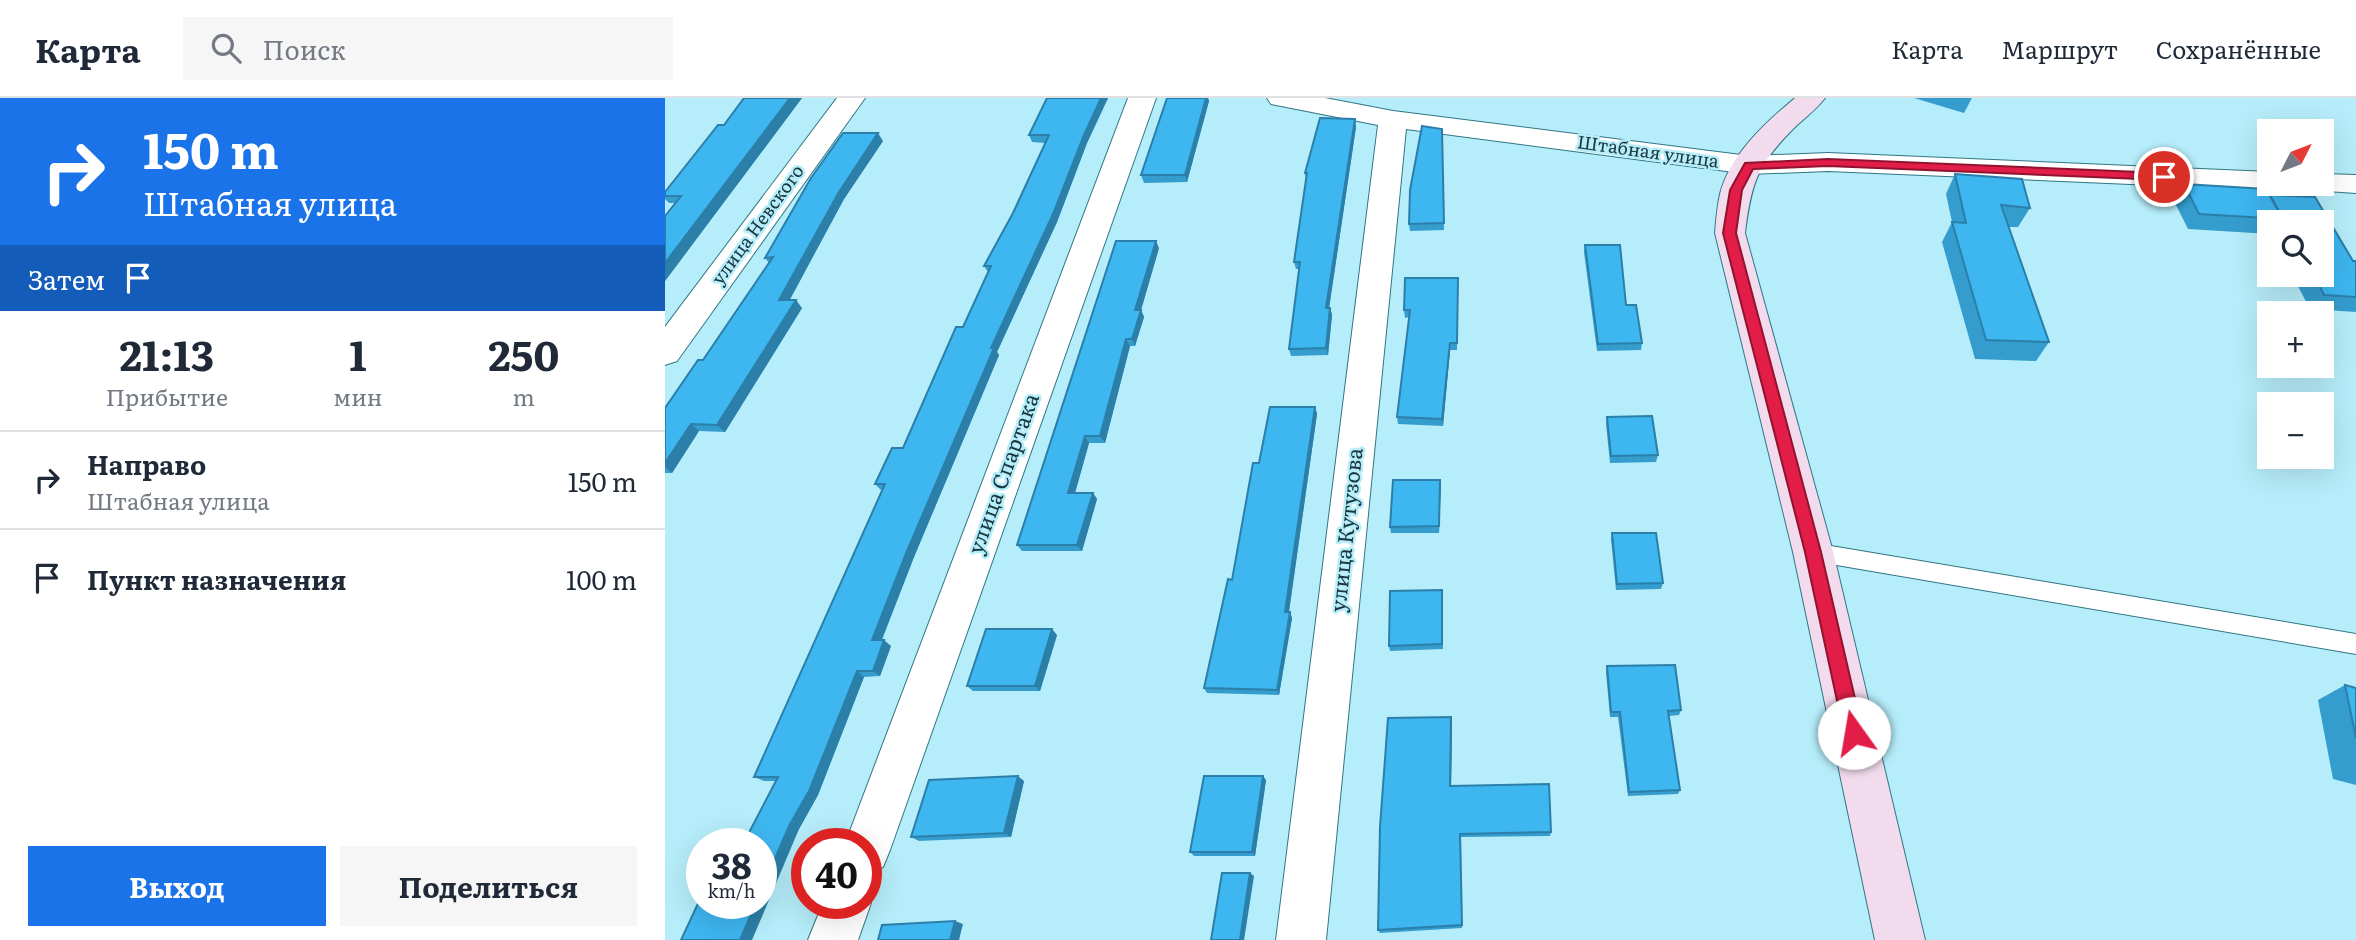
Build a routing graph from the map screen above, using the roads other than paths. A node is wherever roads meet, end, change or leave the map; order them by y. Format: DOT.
graph roads {
  1 [pos="851,98"];
  2 [pos="1142,98"];
  3 [pos="1281,98"];
  4 [pos="1811,98"];
  5 [pos="1393,119"];
  6 [pos="1749,165"];
  7 [pos="2257,180"];
  8 [pos="2335,183"];
  9 [pos="2356,184"];
  10 [pos="665,352"];
  11 [pos="1813,552"];
  12 [pos="2356,644"];
  13 [pos="874,828"];
  14 [pos="841,919"];
  15 [pos="833,940"];
  16 [pos="1301,940"];
  17 [pos="1900,940"];
  1 -- 10 [label="street, улица Невского"];
  2 -- 13 [label="street, улица Спартака"];
  3 -- 5 [label="street, Штабная улица"];
  4 -- 6 [label="street"];
  5 -- 6 [label="street, Штабная улица"];
  5 -- 16 [label="street, улица Кутузова"];
  6 -- 7 [label="street, Штабная улица"];
  6 -- 11 [label="street"];
  8 -- 9 [label="street"];
  11 -- 12 [label="lane"];
  11 -- 17 [label="street"];
  14 -- 15 [label="street"];
}
